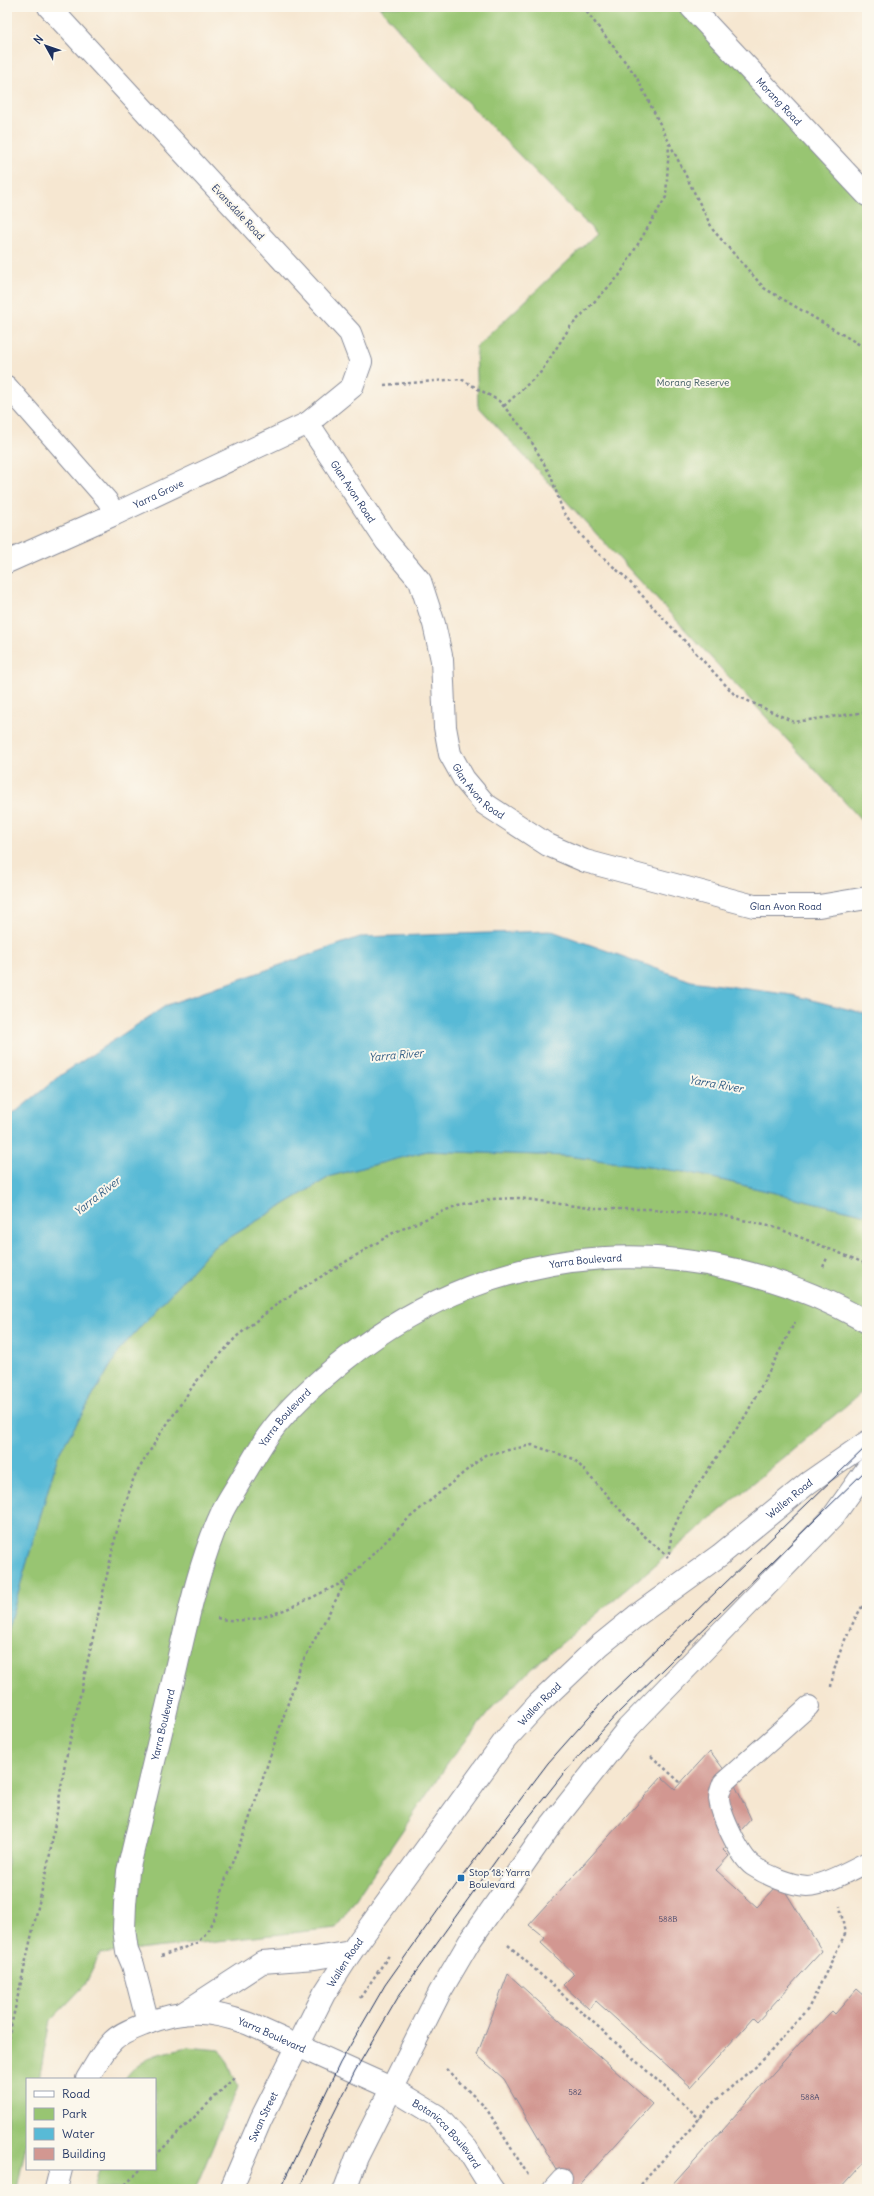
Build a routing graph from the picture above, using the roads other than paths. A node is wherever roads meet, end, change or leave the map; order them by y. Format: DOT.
graph roads {
  1 [pos="49,7"];
  2 [pos="691,7"];
  3 [pos="867,195"];
  4 [pos="7,386"];
  5 [pos="308,423"];
  6 [pos="115,514"];
  7 [pos="7,562"];
  8 [pos="867,898"];
  9 [pos="867,1322"];
  10 [pos="867,1442"];
  11 [pos="867,1469"];
  12 [pos="809,1706"];
  13 [pos="867,1862"];
  14 [pos="351,1952"];
  15 [pos="182,2014"];
  16 [pos="148,2023"];
  17 [pos="297,2046"];
  18 [pos="88,2078"];
  19 [pos="390,2088"];
  20 [pos="61,2170"];
  21 [pos="56,2189"];
  22 [pos="231,2189"];
  23 [pos="345,2189"];
  24 [pos="488,2189"];
  25 [pos="492,2189"];
  1 -- 5 [label="street, Evansdale Road"];
  2 -- 3 [label="street, Morang Road"];
  4 -- 6 [label="lane"];
  5 -- 6 [label="street, Yarra Grove"];
  5 -- 8 [label="street, Glan Avon Road"];
  6 -- 7 [label="street, Yarra Grove"];
  9 -- 16 [label="street, Yarra Boulevard"];
  10 -- 14 [label="street, Wallen Road"];
  11 -- 19 [label="street"];
  12 -- 13 [label="lane"];
  14 -- 15 [label="street"];
  14 -- 17 [label="street, Wallen Road"];
  15 -- 16 [label="street, Yarra Boulevard"];
  15 -- 17 [label="street, Yarra Boulevard"];
  16 -- 18 [label="street, Yarra Boulevard"];
  17 -- 19 [label="street, Yarra Boulevard"];
  17 -- 22 [label="street, Swan Street"];
  19 -- 23 [label="street"];
  19 -- 25 [label="street, Botanicca Boulevard"];
  20 -- 21 [label="street"];
  24 -- 25 [label="street"];
}
